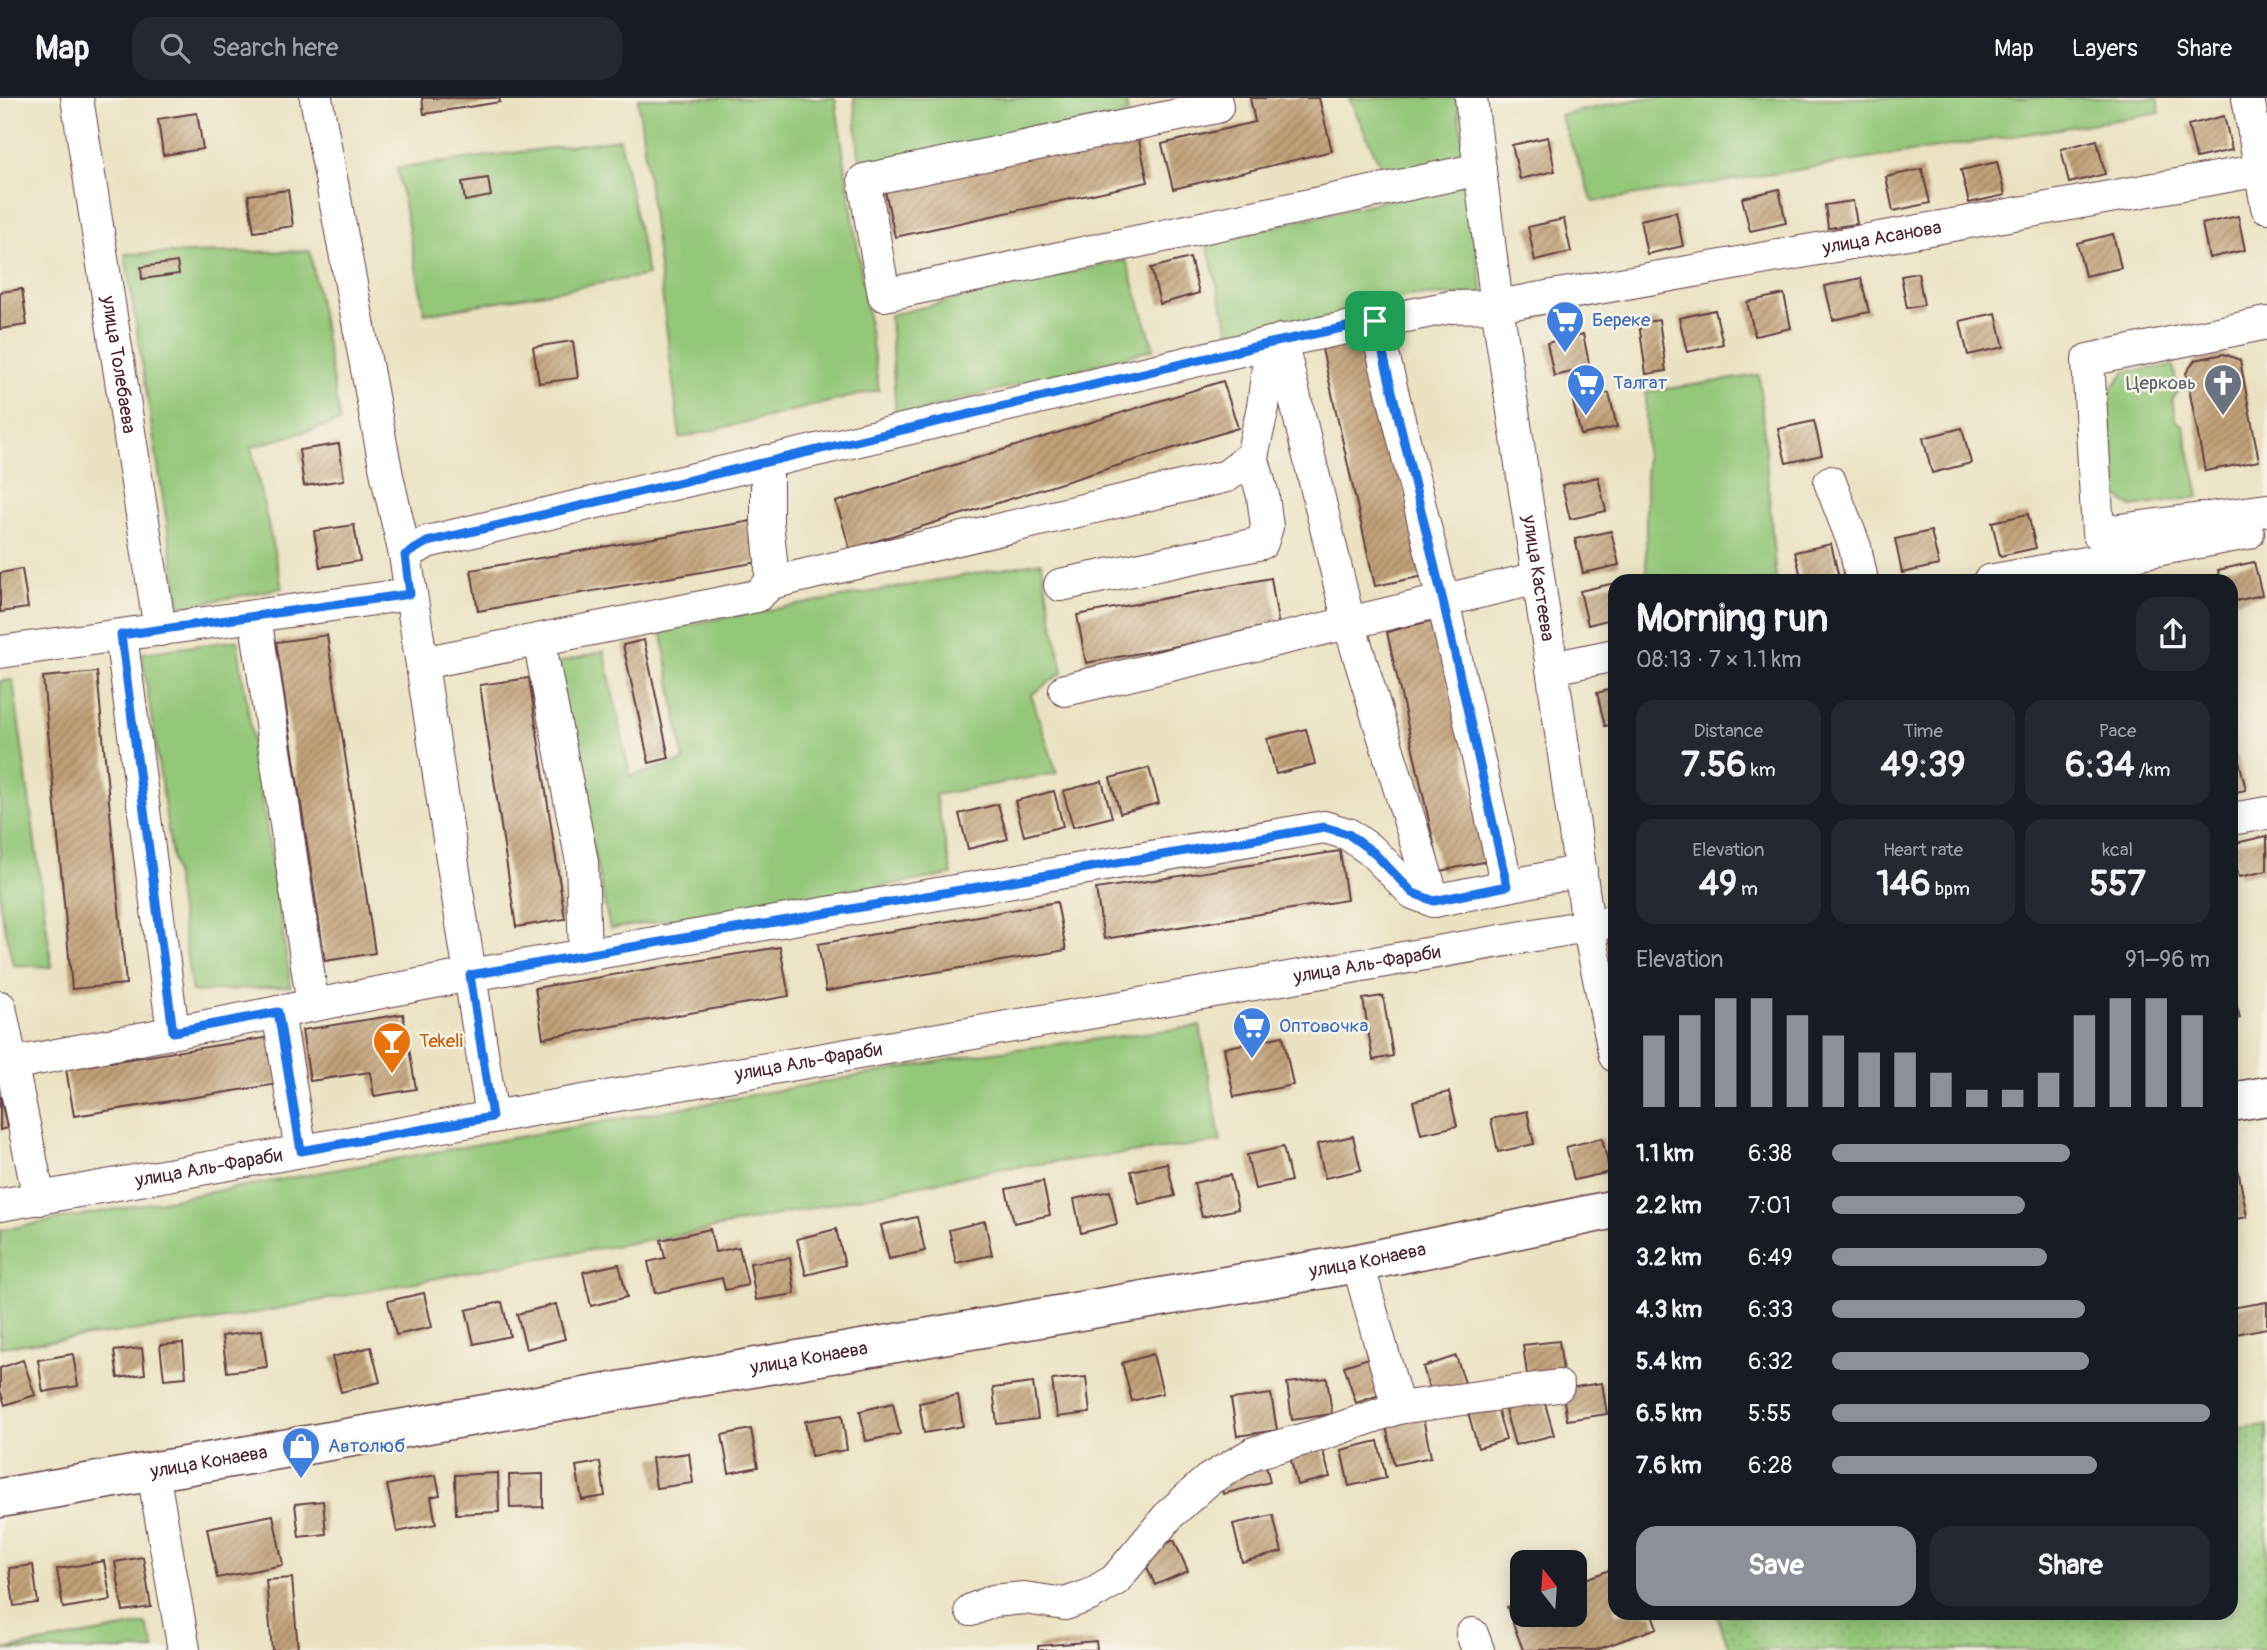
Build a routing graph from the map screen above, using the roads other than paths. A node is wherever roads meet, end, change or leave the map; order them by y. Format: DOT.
graph roads {
  1 [pos="77,98"];
  2 [pos="316,98"];
  3 [pos="1215,98"];
  4 [pos="1471,98"];
  5 [pos="2248,98"];
  6 [pos="1480,169"];
  7 [pos="2263,169"];
  8 [pos="2267,206"];
  9 [pos="1497,306"];
  10 [pos="1375,321"];
  11 [pos="2267,323"];
  12 [pos="1276,342"];
  13 [pos="1252,456"];
  14 [pos="767,461"];
  15 [pos="1830,482"];
  16 [pos="2267,510"];
  17 [pos="2267,530"];
  18 [pos="405,555"];
  19 [pos="1860,574"];
  20 [pos="2027,574"];
  21 [pos="1538,578"];
  22 [pos="771,583"];
  23 [pos="1060,585"];
  24 [pos="410,594"];
  25 [pos="1443,601"];
  26 [pos="255,616"];
  27 [pos="1349,623"];
  28 [pos="159,630"];
  29 [pos="121,635"];
  30 [pos="539,640"];
  31 [pos="0,652"];
  32 [pos="1608,656"];
  33 [pos="422,663"];
  34 [pos="1552,668"];
  35 [pos="1065,690"];
  36 [pos="2267,813"];
  37 [pos="2238,818"];
  38 [pos="1581,872"];
  39 [pos="1507,886"];
  40 [pos="1434,901"];
  41 [pos="1602,923"];
  42 [pos="585,955"];
  43 [pos="470,975"];
  44 [pos="1608,984"];
  45 [pos="313,1005"];
  46 [pos="0,1007"];
  47 [pos="278,1012"];
  48 [pos="173,1032"];
  49 [pos="6,1065"];
  50 [pos="2267,1096"];
  51 [pos="2238,1101"];
  52 [pos="492,1117"];
  53 [pos="301,1151"];
  54 [pos="38,1199"];
  55 [pos="0,1205"];
  56 [pos="1608,1210"];
  57 [pos="1359,1262"];
  58 [pos="1559,1386"];
  59 [pos="1398,1408"];
  60 [pos="153,1472"];
  61 [pos="0,1498"];
  62 [pos="971,1610"];
  63 [pos="184,1650"];
  1 -- 28 [label="street, улица Толебаева"];
  2 -- 18 [label="street"];
  3 -- 6 [label="street"];
  4 -- 6 [label="street, улица Кастеева"];
  5 -- 7 [label="street"];
  6 -- 9 [label="street, улица Кастеева"];
  7 -- 8 [label="street"];
  7 -- 9 [label="street, улица Асанова"];
  9 -- 10 [label="street, улица Асанова"];
  9 -- 21 [label="street, улица Кастеева"];
  10 -- 12 [label="street, улица Асанова"];
  10 -- 25 [label="street"];
  11 -- 16 [label="street"];
  12 -- 13 [label="street"];
  12 -- 14 [label="street, улица Асанова"];
  12 -- 27 [label="street"];
  13 -- 22 [label="street"];
  13 -- 23 [label="street"];
  14 -- 18 [label="street, улица Асанова"];
  14 -- 22 [label="street"];
  15 -- 19 [label="street"];
  17 -- 20 [label="street"];
  18 -- 24 [label="street"];
  21 -- 25 [label="street"];
  21 -- 34 [label="street, улица Кастеева"];
  22 -- 30 [label="street"];
  24 -- 26 [label="street"];
  24 -- 33 [label="street"];
  25 -- 27 [label="street"];
  25 -- 39 [label="street"];
  26 -- 28 [label="street"];
  26 -- 45 [label="street"];
  27 -- 35 [label="street"];
  27 -- 40 [label="street"];
  28 -- 29 [label="street"];
  29 -- 31 [label="street"];
  29 -- 48 [label="street"];
  30 -- 33 [label="street"];
  30 -- 42 [label="street"];
  32 -- 34 [label="street"];
  33 -- 43 [label="street"];
  34 -- 38 [label="street, улица Кастеева"];
  36 -- 37 [label="street"];
  38 -- 39 [label="street"];
  38 -- 41 [label="street, улица Кастеева"];
  39 -- 40 [label="street"];
  40 -- 42 [label="street"];
  41 -- 44 [label="street, улица Кастеева"];
  41 -- 52 [label="street, улица Аль-Фараби"];
  42 -- 43 [label="street"];
  43 -- 45 [label="street"];
  43 -- 52 [label="street"];
  45 -- 47 [label="street"];
  46 -- 49 [label="street"];
  47 -- 48 [label="street"];
  47 -- 53 [label="street"];
  48 -- 49 [label="street"];
  49 -- 54 [label="street"];
  50 -- 51 [label="main road"];
  52 -- 53 [label="street, улица Аль-Фараби"];
  53 -- 54 [label="street, улица Аль-Фараби"];
  54 -- 55 [label="street, улица Аль-Фараби"];
  56 -- 57 [label="main road, улица Конаева"];
  57 -- 59 [label="street"];
  57 -- 60 [label="main road, улица Конаева"];
  58 -- 59 [label="street"];
  59 -- 62 [label="street"];
  60 -- 61 [label="main road, улица Конаева"];
  60 -- 63 [label="street"];
}
